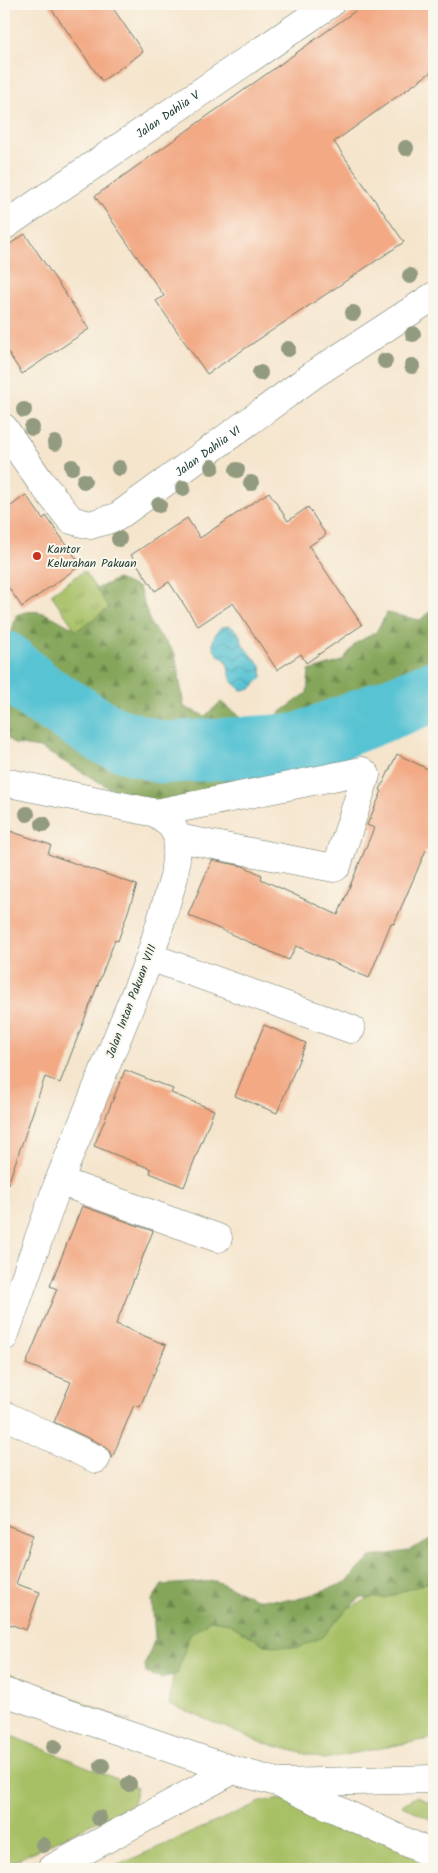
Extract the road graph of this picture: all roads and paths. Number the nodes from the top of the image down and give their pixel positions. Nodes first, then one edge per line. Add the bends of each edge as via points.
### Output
1 (330, 4) edge
2 (4, 226) edge
3 (434, 296) edge
4 (4, 428) edge
5 (4, 782) edge
6 (156, 813) junction
7 (178, 838) junction
8 (150, 957) junction
9 (351, 1029) dead end
10 (59, 1181) junction
11 (218, 1238) dead end
12 (4, 1337) edge
13 (4, 1416) edge
14 (96, 1459) dead end
15 (4, 1692) edge
16 (233, 1770) junction
17 (434, 1779) edge
18 (280, 1783) junction
19 (434, 1855) edge
20 (51, 1869) edge

1 - 2 street, Jalan Dahlia V
3 - 4 street, Jalan Dahlia VI via 316,373 117,517 90,525 71,520
5 - 6 street
6 - 7 street via 171,824
6 - 7 street via 362,771 366,775 334,868
7 - 8 street, Jalan Intan Pakuan VIII via 174,877
8 - 9 street
8 - 10 street, Jalan Intan Pakuan VIII
10 - 11 street
10 - 12 street, Jalan Intan Pakuan VIII
13 - 14 street
15 - 16 street
16 - 18 street
16 - 20 street
17 - 18 street
18 - 19 street

